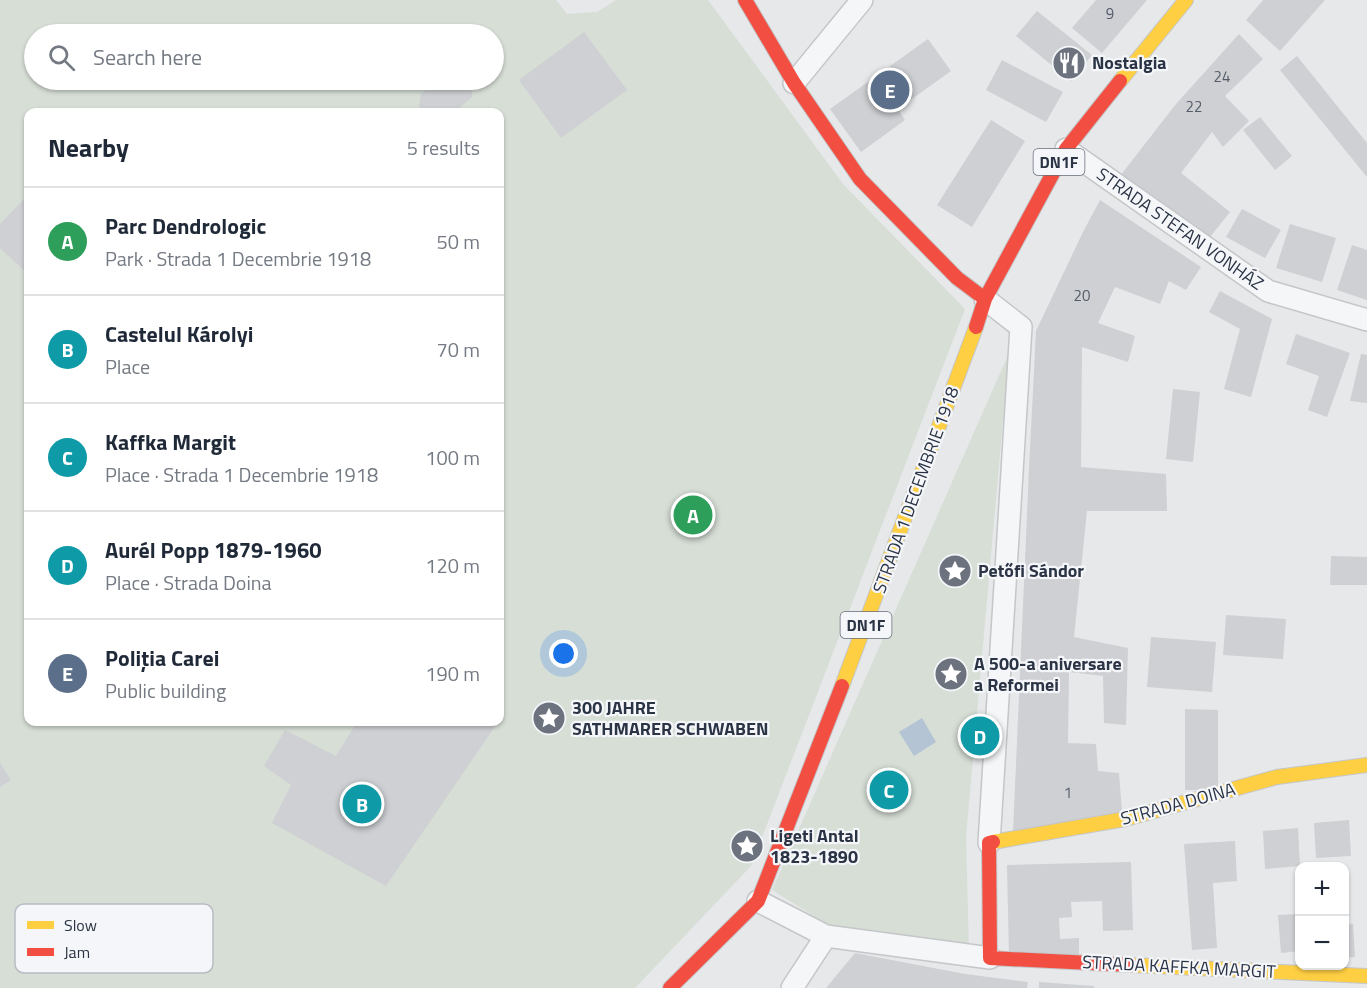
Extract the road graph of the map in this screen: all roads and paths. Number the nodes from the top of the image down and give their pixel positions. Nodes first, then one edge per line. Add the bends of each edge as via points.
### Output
1 (745, 0) edge
2 (862, 0) edge
3 (1186, 0) edge
4 (794, 83) junction
5 (1066, 149) junction
6 (985, 299) junction
7 (1367, 320) edge
8 (1367, 765) edge
9 (989, 843) junction
10 (758, 901) junction
11 (826, 936) junction
12 (990, 958) junction
13 (1367, 976) edge
14 (670, 988) edge
15 (792, 988) edge

1 - 4 street
2 - 4 street
3 - 5 street, STRADA 1 DECEMBRIE 1918 / DN1F
4 - 6 street via 860,179 957,278
5 - 6 street, STRADA 1 DECEMBRIE 1918 / DN1F
5 - 7 street, STRADA STEFAN VONHÁZ via 1268,291
6 - 9 street via 1021,327
6 - 10 street, STRADA 1 DECEMBRIE 1918 / DN1F via 861,638
8 - 9 street, STRADA DOINA via 1277,777 1125,819
9 - 12 street
10 - 11 street
10 - 14 street, STRADA 1 DECEMBRIE 1918 / DN1F
11 - 12 street
11 - 15 street
12 - 13 street, STRADA KAFFKA MARGIT

